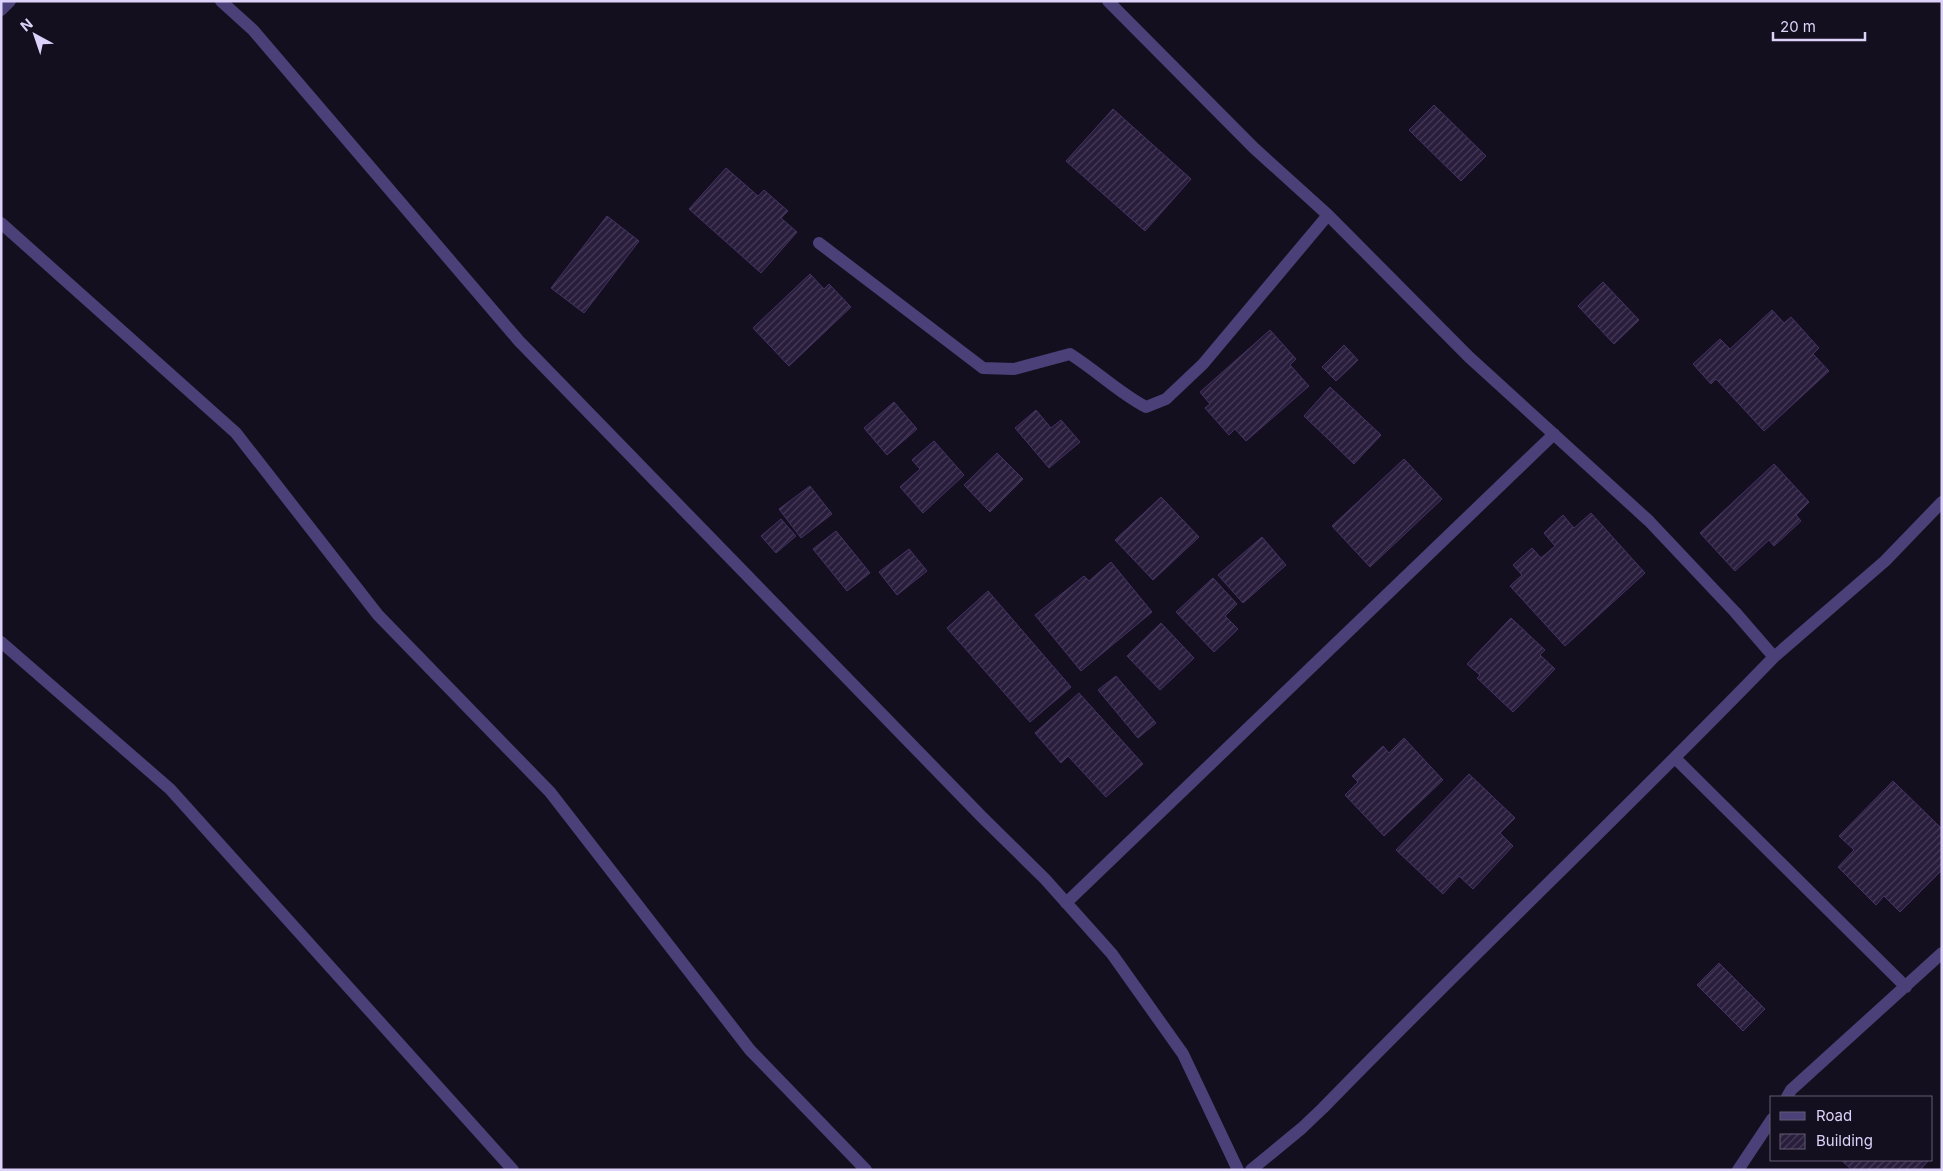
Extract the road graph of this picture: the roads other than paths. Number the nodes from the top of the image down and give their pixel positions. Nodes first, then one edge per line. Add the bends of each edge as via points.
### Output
1 (10, 1) edge
2 (221, 1) edge
3 (1108, 1) edge
4 (1, 10) edge
5 (1328, 215) junction
6 (1, 223) edge
7 (819, 243) dead end
8 (1554, 434) junction
9 (1942, 502) edge
10 (1, 642) edge
11 (1774, 658) junction
12 (1676, 758) junction
13 (1066, 903) junction
14 (1942, 953) edge
15 (1906, 987) junction
16 (1788, 1096) edge
17 (1770, 1122) edge
18 (513, 1170) edge
19 (866, 1170) edge
20 (1238, 1170) edge
21 (1251, 1170) edge
22 (1738, 1170) edge

1 - 4 street
2 - 13 street via 254,30 519,341
3 - 5 street via 1254,148
5 - 7 street via 1203,364 1166,399 1146,407 1070,354 1014,369 983,368
5 - 8 street via 1469,357
6 - 19 street via 236,433 378,615 550,792 750,1050
8 - 11 street via 1649,521
8 - 13 street
9 - 11 street via 1885,561
10 - 18 street via 170,789
11 - 12 street
12 - 15 street
12 - 21 street via 1446,982 1316,1115
13 - 20 street via 1112,954 1183,1054
14 - 15 street
15 - 16 street
17 - 22 street

